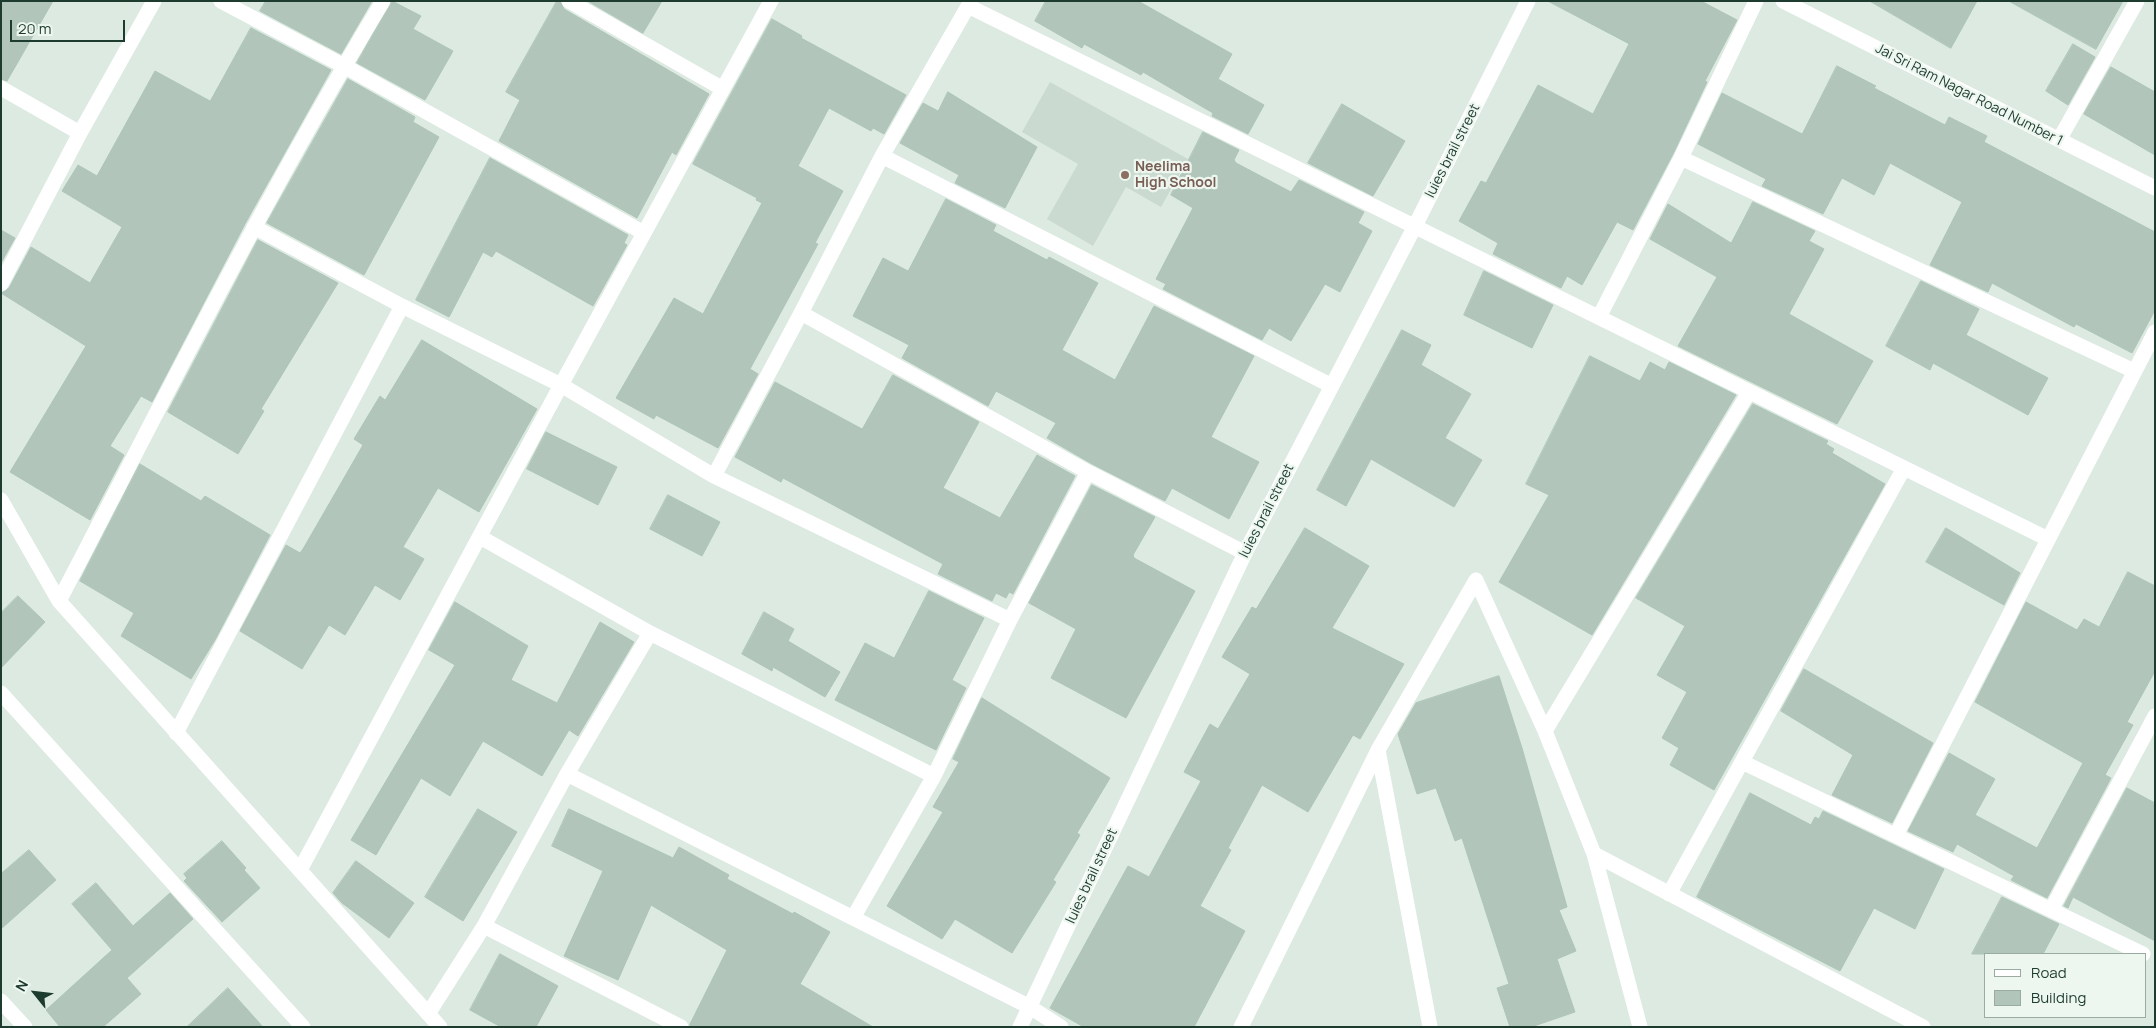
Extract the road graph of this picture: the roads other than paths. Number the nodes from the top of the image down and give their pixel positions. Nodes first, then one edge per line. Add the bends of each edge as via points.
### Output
1 (154, 1) edge
2 (222, 1) edge
3 (383, 1) edge
4 (771, 1) edge
5 (1528, 1) edge
6 (1756, 1) edge
7 (1783, 1) edge
8 (2137, 1) edge
9 (572, 2) edge
10 (969, 4) edge
11 (344, 66) junction
12 (1, 88) edge
13 (723, 89) junction
14 (80, 133) junction
15 (2059, 140) junction
16 (882, 156) junction
17 (1682, 158) junction
18 (2155, 188) edge
19 (1415, 226) junction
20 (254, 227) junction
21 (644, 233) junction
22 (1, 284) edge
23 (402, 306) junction
24 (801, 314) junction
25 (1599, 317) junction
26 (2155, 332) edge
27 (2134, 371) junction
28 (561, 385) junction
29 (1332, 386) junction
30 (1750, 392) junction
31 (1904, 468) junction
32 (1088, 472) junction
33 (714, 476) junction
34 (1, 500) edge
35 (480, 537) junction
36 (2048, 539) junction
37 (1245, 553) junction
38 (59, 601) junction
39 (1010, 620) junction
40 (650, 633) junction
41 (1, 693) edge
42 (2155, 716) edge
43 (1545, 730) junction
44 (176, 733) junction
45 (1378, 750) junction
46 (1742, 762) junction
47 (567, 774) junction
48 (934, 776) junction
49 (1896, 835) junction
50 (1594, 854) junction
51 (300, 870) junction
52 (1669, 894) junction
53 (2051, 910) junction
54 (853, 918) junction
55 (484, 926) junction
56 (2140, 953) edge
57 (1, 1001) edge
58 (1030, 1008) junction
59 (428, 1014) junction
60 (1245, 1025) edge
61 (25, 1027) edge
62 (303, 1027) edge
63 (440, 1027) edge
64 (681, 1027) edge
65 (1020, 1027) edge
66 (1061, 1027) edge
67 (1430, 1027) edge
68 (1640, 1027) edge
69 (1923, 1027) edge

1 - 14 street
2 - 11 street
3 - 11 street
4 - 13 street
5 - 19 street, luies brail street
6 - 17 street
7 - 15 street, Jai Sri Ram Nagar Road Number 1
8 - 15 street
9 - 13 street
10 - 16 street
10 - 19 street
11 - 20 street
11 - 21 street
12 - 14 street
13 - 21 street
14 - 22 street
15 - 18 street, Jai Sri Ram Nagar Road Number 1
16 - 24 street
16 - 29 street
17 - 25 street
17 - 27 street
19 - 25 street
19 - 29 street, luies brail street
20 - 23 street
20 - 38 street
21 - 28 street
23 - 28 street
23 - 44 street
24 - 32 street
24 - 33 street
25 - 30 street
26 - 27 street
27 - 36 street
28 - 33 street
28 - 35 street
29 - 37 street, luies brail street
30 - 31 street
30 - 43 street
31 - 36 street
31 - 46 street
32 - 37 street
32 - 39 street
33 - 39 street
34 - 38 street
35 - 40 street
35 - 51 street
36 - 49 street
37 - 58 street, luies brail street
38 - 44 street
39 - 48 street
40 - 47 street
40 - 48 street
41 - 62 street
42 - 53 street
43 - 45 street via 1476,580
43 - 50 street
44 - 51 street
45 - 60 street
45 - 67 street
46 - 49 street
46 - 52 street
47 - 54 street
47 - 55 street
48 - 54 street
49 - 53 street
50 - 52 street
50 - 68 street
51 - 59 street
52 - 69 street
53 - 56 street
54 - 58 street
55 - 59 street
55 - 64 street
57 - 61 street
58 - 65 street, luies brail street
58 - 66 street
59 - 63 street

